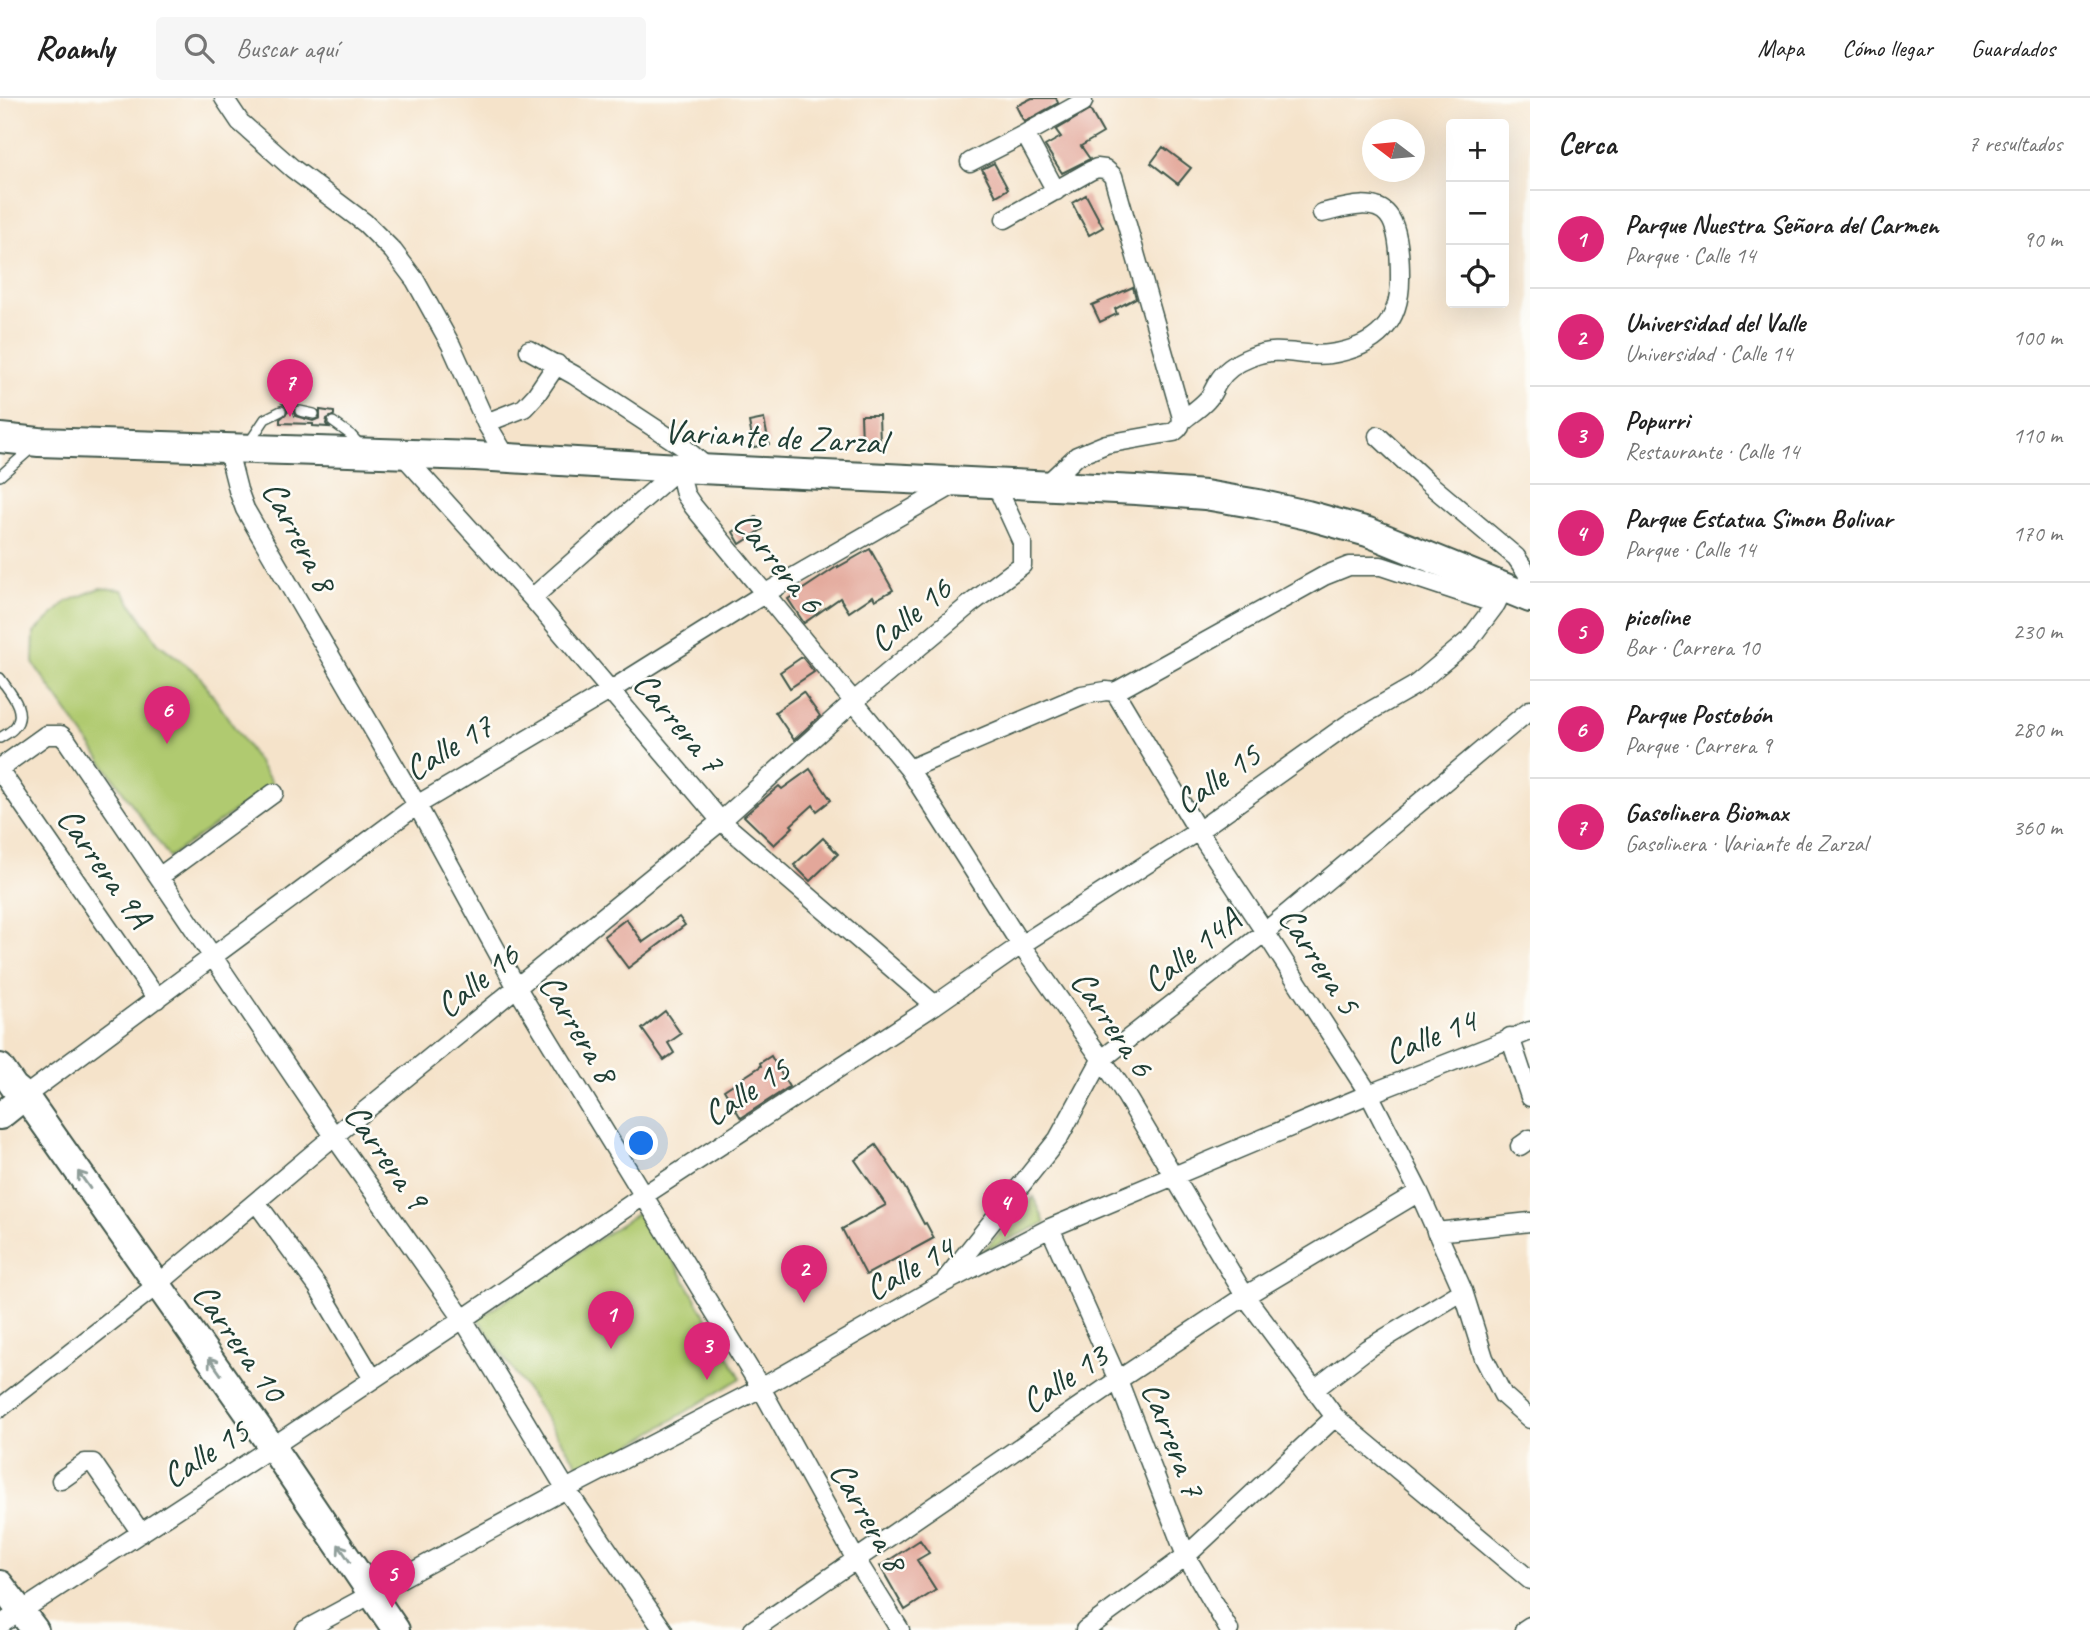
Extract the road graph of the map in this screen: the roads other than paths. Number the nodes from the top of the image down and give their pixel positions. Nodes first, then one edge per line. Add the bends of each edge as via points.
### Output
1 (224, 98) edge
2 (1083, 102) dead end
3 (1025, 134) junction
4 (970, 162) dead end
5 (1056, 191) junction
6 (1322, 213) dead end
7 (1005, 219) dead end
8 (528, 350) dead end
9 (557, 364) junction
10 (281, 411) dead end
11 (300, 411) dead end
12 (314, 414) dead end
13 (1182, 421) junction
14 (333, 422) dead end
15 (486, 423) junction
16 (1378, 436) dead end
17 (0, 438) edge
18 (39, 442) junction
19 (236, 447) junction
20 (366, 452) junction
21 (402, 454) junction
22 (508, 458) junction
23 (679, 468) junction
24 (709, 470) junction
25 (0, 476) edge
26 (960, 482) junction
27 (995, 483) junction
28 (1046, 485) junction
29 (1510, 593) edge
30 (764, 594) junction
31 (532, 598) junction
32 (1530, 598) edge
33 (0, 678) edge
34 (611, 690) junction
35 (1115, 692) junction
36 (853, 702) junction
37 (1530, 710) edge
38 (0, 738) edge
39 (0, 769) edge
40 (909, 769) junction
41 (274, 793) dead end
42 (417, 805) junction
43 (722, 821) junction
44 (1198, 831) junction
45 (159, 877) junction
46 (1265, 932) junction
47 (1021, 945) junction
48 (213, 958) junction
49 (517, 988) junction
50 (158, 999) junction
51 (935, 1005) junction
52 (1530, 1031) edge
53 (1510, 1038) junction
54 (0, 1046) edge
55 (1101, 1060) junction
56 (0, 1067) edge
57 (1369, 1094) junction
58 (26, 1096) junction
59 (1530, 1097) edge
60 (0, 1116) edge
61 (334, 1136) junction
62 (1173, 1177) junction
63 (1419, 1192) junction
64 (643, 1196) junction
65 (256, 1202) junction
66 (1530, 1222) edge
67 (1050, 1228) junction
68 (1436, 1232) junction
69 (942, 1284) junction
70 (157, 1286) junction
71 (1463, 1291) junction
72 (1245, 1296) junction
73 (463, 1319) junction
74 (373, 1378) junction
75 (1118, 1380) junction
76 (761, 1388) junction
77 (1315, 1389) junction
78 (0, 1408) edge
79 (1335, 1417) junction
80 (1530, 1419) edge
81 (272, 1447) junction
82 (61, 1480) dead end
83 (566, 1489) junction
84 (141, 1533) junction
85 (1186, 1556) junction
86 (855, 1558) junction
87 (1530, 1580) edge
88 (0, 1584) edge
89 (372, 1593) junction
90 (19, 1622) edge
91 (1530, 1626) edge
92 (305, 1630) edge
93 (396, 1630) edge
94 (663, 1630) edge
95 (753, 1630) edge
96 (900, 1630) edge
97 (1084, 1630) edge
98 (1229, 1630) edge
99 (1524, 1630) edge

1 - 15 street via 240,122 393,250 451,345
2 - 3 street
3 - 4 street
3 - 5 street
5 - 7 street
5 - 13 street via 1097,168 1113,176
6 - 13 street via 1378,207 1394,226 1400,287 1386,328 1359,345 1329,354 1270,351 1253,356 1224,373 1206,402
8 - 9 street
9 - 15 street via 524,408
9 - 24 street via 682,446
10 - 19 lane via 265,419
11 - 12 lane
13 - 28 street via 1174,432 1106,444 1077,456
14 - 20 lane
15 - 22 street
16 - 29 street via 1516,557 1527,573
17 - 18 main road, Variante de Zarzal
18 - 19 main road, Variante de Zarzal
18 - 25 lane
19 - 20 main road, Variante de Zarzal
19 - 42 street, Carrera 8 via 238,490 245,509
20 - 21 main road, Variante de Zarzal
21 - 22 main road, Variante de Zarzal
21 - 31 street, Carrera 7
22 - 23 main road, Variante de Zarzal
23 - 24 main road, Variante de Zarzal
23 - 30 street, Carrera 6 via 692,506
23 - 31 street
24 - 26 main road, Variante de Zarzal
26 - 27 main road, Variante de Zarzal
26 - 30 street, Calle 17
27 - 28 main road, Variante de Zarzal
27 - 36 street, Calle 16 via 1022,541 1022,565
28 - 29 main road, Variante de Zarzal via 1205,495 1258,504 1368,532
29 - 32 main road, Variante de Zarzal
29 - 35 street via 1381,566 1349,566
29 - 44 street, Calle 15 via 1469,640 1414,686 1351,722
30 - 34 street, Calle 17
30 - 36 street, Carrera 6
31 - 34 street, Carrera 7
33 - 38 lane via 15,698 19,718 15,728
34 - 42 street, Calle 17
34 - 43 street, Carrera 7
35 - 40 street via 1082,695
35 - 44 street, Carrera 5
36 - 40 street, Carrera 6
36 - 43 street, Calle 16
37 - 46 street, Calle 14A
39 - 45 street, Carrera 9 via 46,735 61,735
39 - 50 street, Carrera 9A
40 - 47 street, Carrera 6
41 - 45 street
42 - 48 street, Calle 17
42 - 49 street, Carrera 8
43 - 49 street, Calle 16
43 - 51 street, Carrera 7
44 - 46 street, Carrera 5
44 - 47 street, Calle 15
45 - 48 street, Carrera 9
46 - 55 street, Calle 14A
46 - 57 street, Carrera 5
47 - 51 street, Calle 15
47 - 55 street, Carrera 6
48 - 50 street, Calle 17
48 - 61 street, Carrera 9
49 - 61 street, Calle 16
49 - 64 street, Carrera 8
50 - 58 street, Calle 17
51 - 64 street, Calle 15
52 - 53 street, Calle 14
53 - 57 street, Calle 14
53 - 59 street
54 - 58 street, Carrera 10 via 24,1081
55 - 62 street, Carrera 6
55 - 69 street, Calle 14A via 1058,1139
56 - 58 street, Carrera 10
57 - 62 street, Calle 14
57 - 63 street, Carrera 5
58 - 60 street, Calle 17
70 -> 58 street, Carrera 10
61 - 65 street, Calle 16
61 - 73 street, Carrera 9
62 - 67 street, Calle 14
62 - 72 street, Carrera 6
63 - 68 street, Carrera 5
63 - 72 street, Calle 13
64 - 73 street, Calle 15
64 - 76 street, Carrera 8
65 - 70 street, Calle 16
65 - 74 street via 318,1287
66 - 68 street
67 - 69 street, Calle 14
67 - 75 street, Carrera 7
68 - 71 street, Carrera 5
69 - 76 street, Calle 14
70 - 78 street, Calle 16
81 -> 70 street, Carrera 10
71 - 77 street via 1367,1349
71 - 80 street, Carrera 5 via 1484,1358 1503,1395
72 - 75 street, Calle 13
72 - 77 street, Carrera 6
73 - 74 street, Calle 15
73 - 83 street, Carrera 9
74 - 81 street, Calle 15
75 - 85 street, Carrera 7
75 - 86 street, Calle 13
76 - 83 street, Calle 14
76 - 86 street, Carrera 8
77 - 79 street, Carrera 6
79 - 85 street
79 - 87 street, Carrera 6
81 - 84 street, Calle 15
89 -> 81 street, Carrera 10
82 - 84 street via 85,1463 93,1464
83 - 89 street, Calle 14
83 - 94 street, Carrera 9
84 - 90 street, Calle 15
85 - 97 street
85 - 98 street, Carrera 7
86 - 95 street, Calle 13
86 - 96 street, Carrera 8
88 - 90 street
89 - 92 street, Calle 14
89 - 93 street, Carrera 10
91 - 99 street

